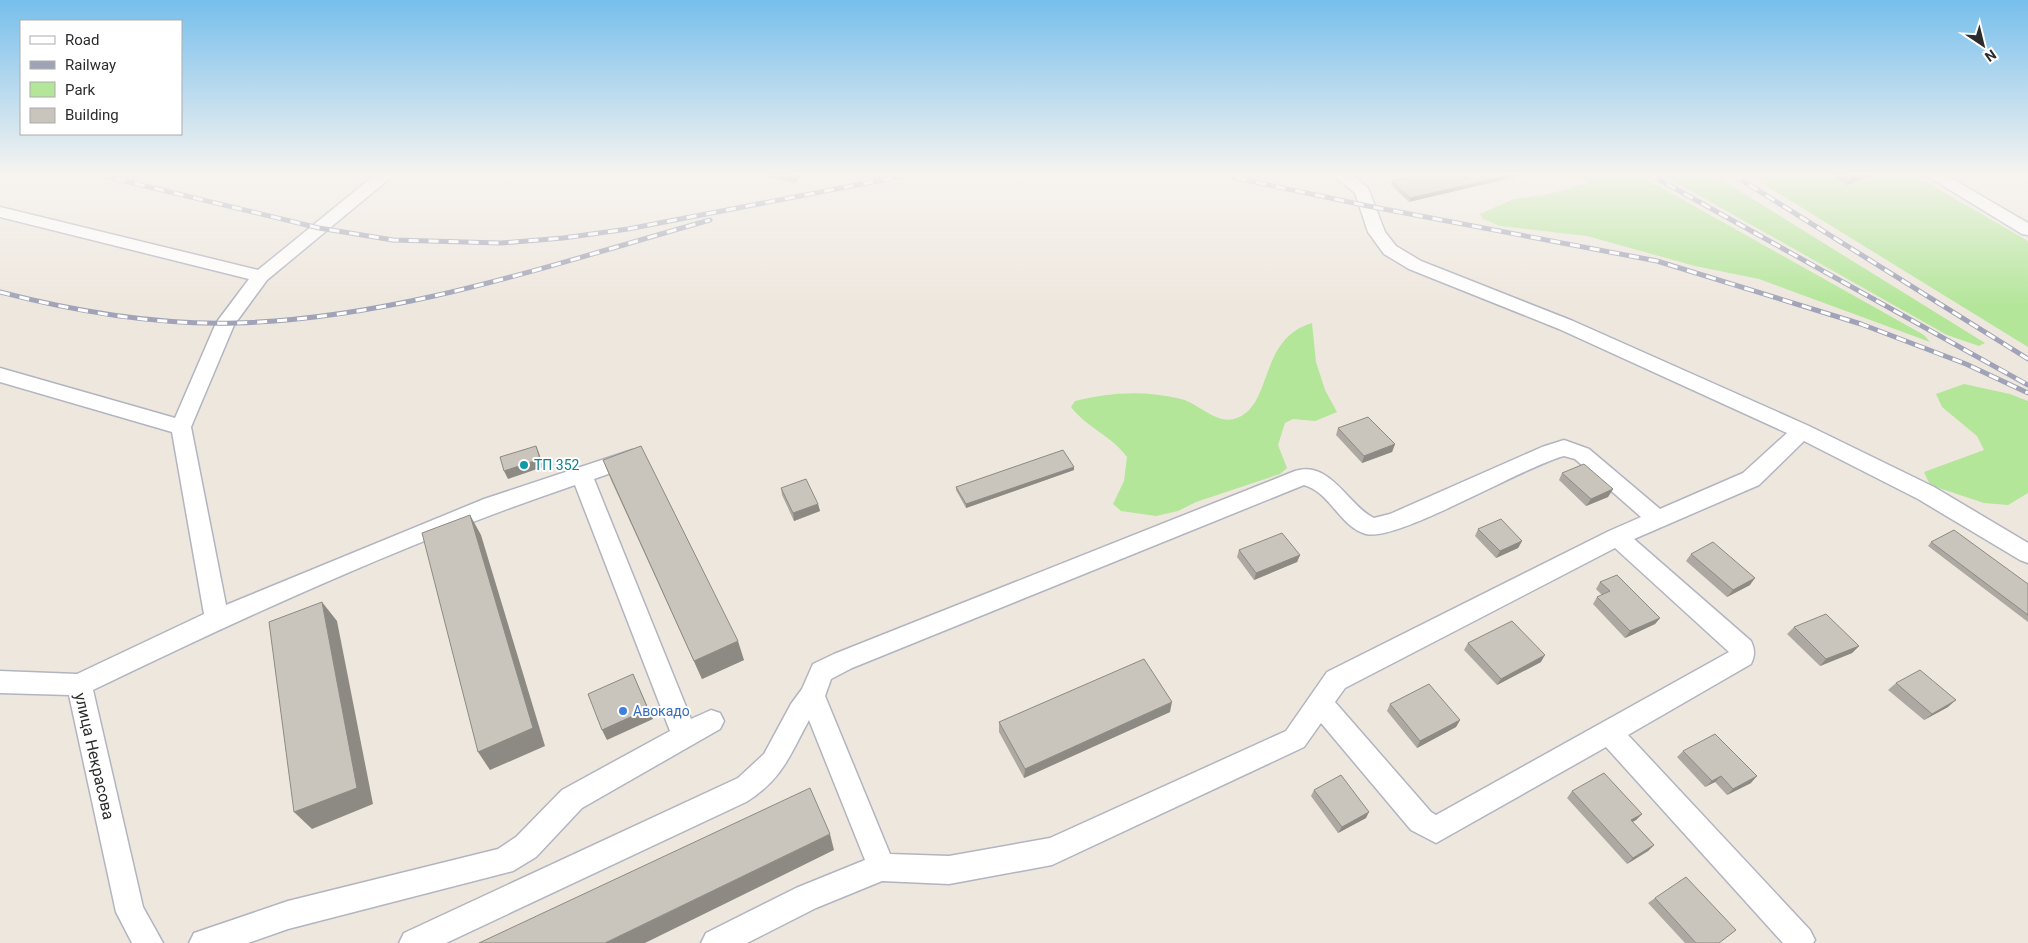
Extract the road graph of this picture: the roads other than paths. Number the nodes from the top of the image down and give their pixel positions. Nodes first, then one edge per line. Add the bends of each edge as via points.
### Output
1 (24, 218) edge
2 (332, 218) edge
3 (1372, 218) edge
4 (2007, 218) edge
5 (2028, 230) edge
6 (260, 276) junction
7 (0, 375) edge
8 (181, 427) junction
9 (1802, 431) junction
10 (641, 454) edge
11 (582, 476) junction
12 (1656, 518) junction
13 (1617, 537) junction
14 (2028, 554) edge
15 (217, 619) junction
16 (0, 682) edge
17 (79, 685) junction
18 (812, 696) junction
19 (1320, 703) junction
20 (711, 721) dead end
21 (1609, 732) junction
22 (685, 736) junction
23 (882, 867) junction
24 (1800, 940) dead end
25 (148, 943) edge
26 (204, 943) edge
27 (414, 943) edge
28 (716, 943) edge

1 - 6 street
2 - 6 street
3 - 9 street via 1390,250 1414,265 1566,325
4 - 5 street
6 - 8 street via 224,323
7 - 8 street
8 - 15 street
9 - 12 street via 1750,478
9 - 14 street via 1926,493
10 - 11 street, улица Некрасова
11 - 15 street, улица Некрасова via 492,505
11 - 22 street
12 - 13 street
12 - 18 street via 1582,454 1564,448 1396,521 1374,527 1361,522 1322,484 1303,476 843,661 822,672
13 - 19 street via 1336,680
13 - 21 street via 1742,648 1742,657
15 - 17 street, улица Некрасова
16 - 17 street
17 - 25 street, улица Некрасова via 130,912
18 - 23 street
18 - 27 street via 802,707 773,763 756,782
19 - 21 street via 1421,821 1436,830
19 - 23 street via 1295,739 1052,852 949,870
20 - 22 street
21 - 24 street
22 - 26 street via 572,799 526,847 503,861 288,915
23 - 28 street via 806,898

